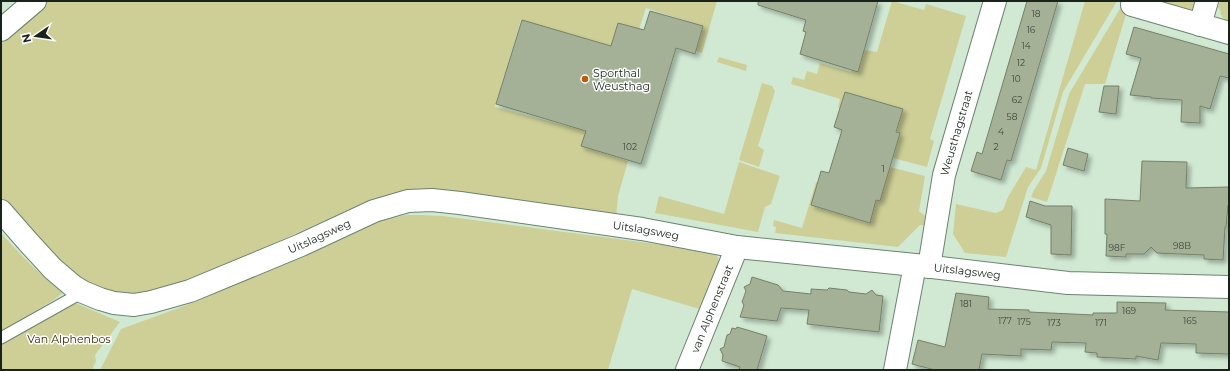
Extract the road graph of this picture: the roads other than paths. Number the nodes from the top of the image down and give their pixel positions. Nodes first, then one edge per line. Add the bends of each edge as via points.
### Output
1 (35, 1) edge
2 (995, 1) edge
3 (1207, 1) edge
4 (1132, 5) dead end
5 (1200, 25) junction
6 (1, 30) edge
7 (1229, 34) edge
8 (1, 211) edge
9 (737, 247) junction
10 (922, 266) junction
11 (1229, 288) edge
12 (83, 292) junction
13 (1, 338) edge
14 (687, 370) edge
15 (895, 370) edge

1 - 6 street
2 - 10 street, Weusthagstraat via 944,175
3 - 5 street
4 - 5 street
5 - 7 street
8 - 12 street, Uitslagsweg via 53,269
9 - 10 street, Uitslagsweg
9 - 12 street, Uitslagsweg via 642,229 467,204 432,200 408,201 374,211 301,245 190,291 151,302 134,305 114,303
9 - 14 street, van Alphenstraat
10 - 11 street, Uitslagsweg via 1068,283
10 - 15 street, Weusthagstraat
12 - 13 lane

